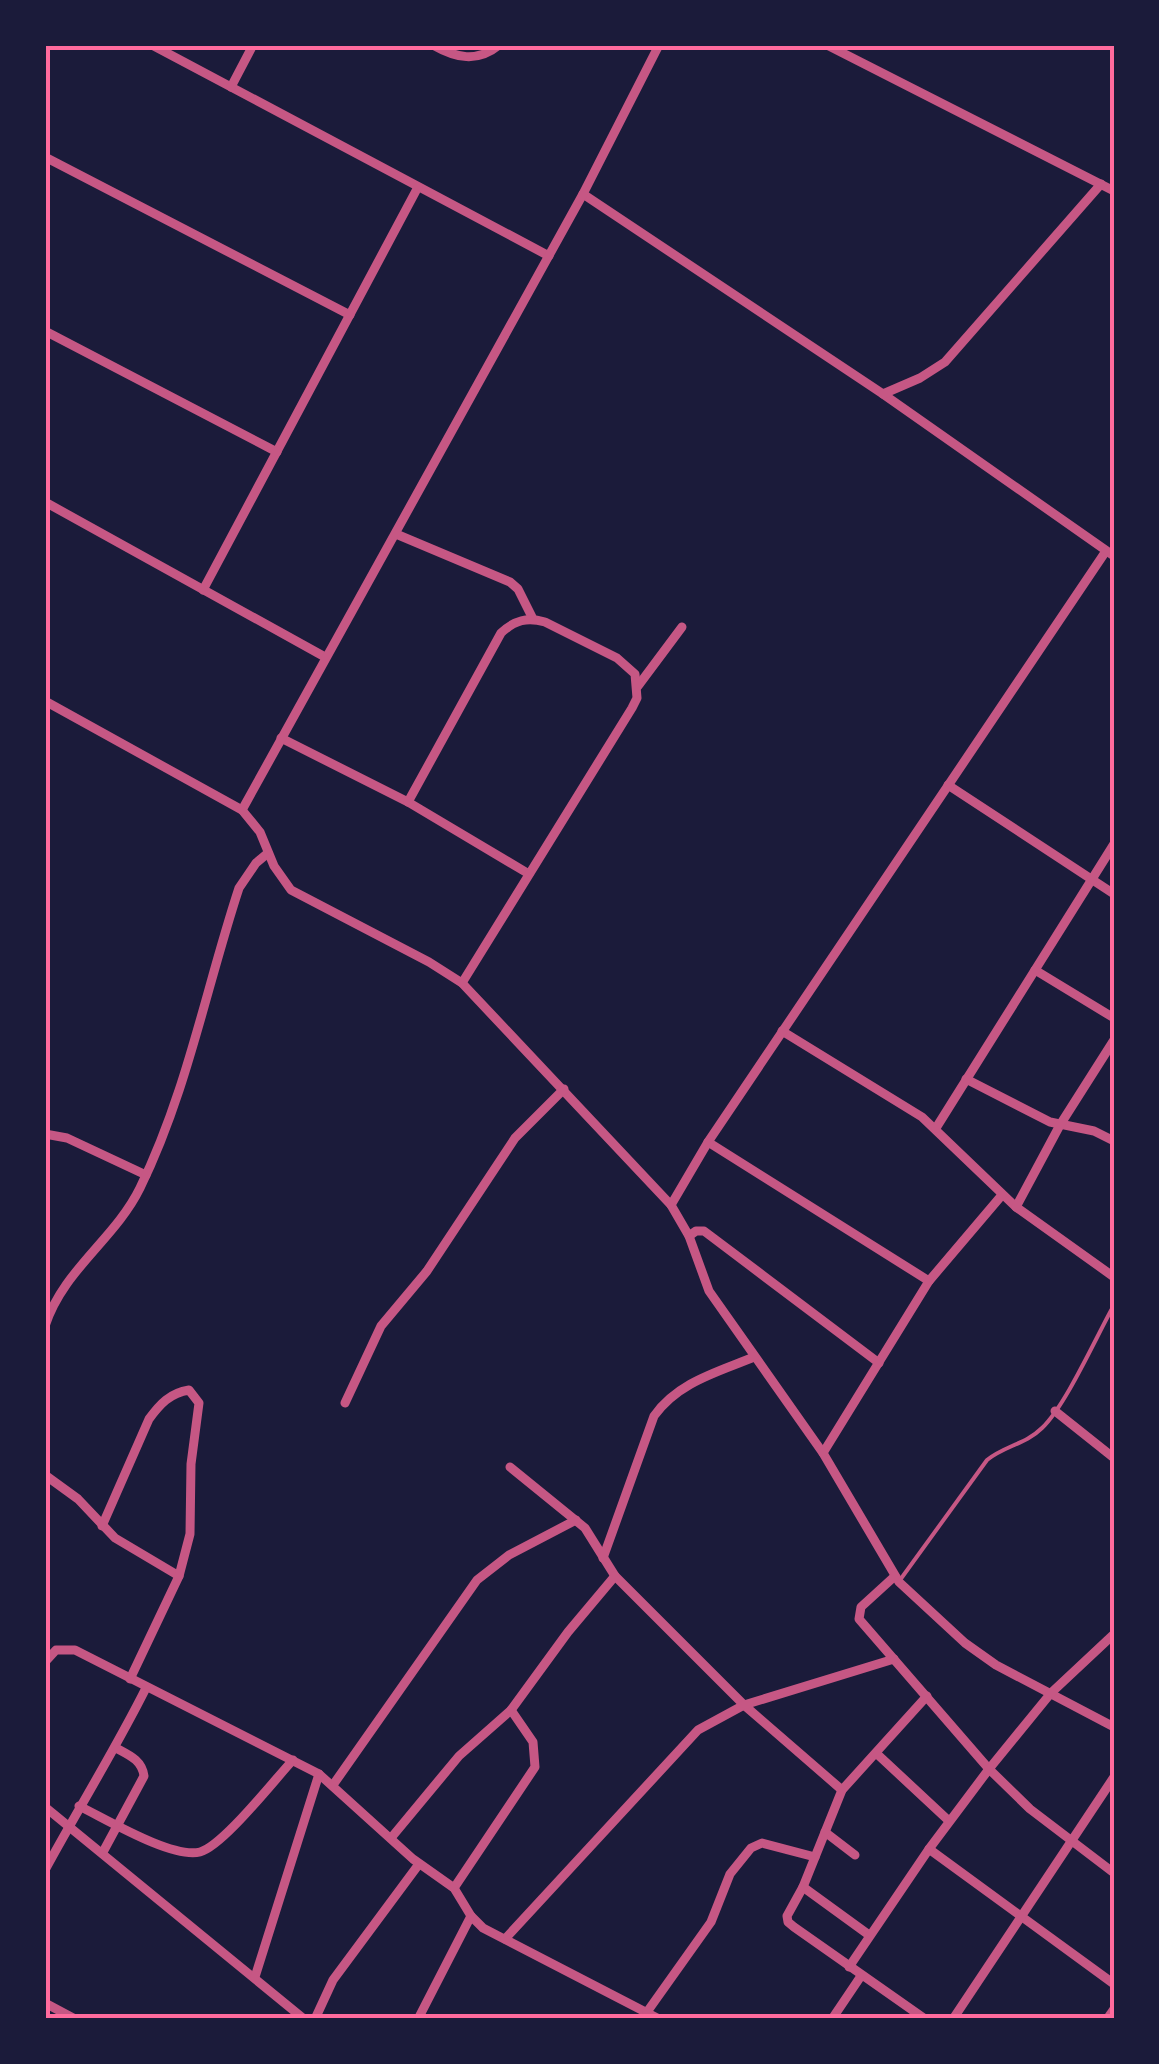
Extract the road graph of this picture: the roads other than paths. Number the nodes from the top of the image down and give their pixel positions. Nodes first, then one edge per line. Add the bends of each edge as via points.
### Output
1 (152, 45) edge
2 (253, 45) edge
3 (434, 45) edge
4 (499, 45) edge
5 (659, 45) edge
6 (826, 45) edge
7 (231, 87) junction
8 (45, 157) edge
9 (1101, 184) junction
10 (418, 186) junction
11 (1114, 191) edge
12 (582, 194) junction
13 (548, 256) junction
14 (350, 315) junction
15 (45, 332) edge
16 (883, 394) junction
17 (277, 452) junction
18 (45, 502) edge
19 (396, 534) junction
20 (1110, 553) edge
21 (203, 590) junction
22 (533, 619) junction
23 (682, 627) dead end
24 (325, 657) junction
25 (638, 686) junction
26 (45, 701) edge
27 (56, 708) junction
28 (45, 718) edge
29 (281, 738) junction
30 (948, 785) junction
31 (408, 802) junction
32 (242, 810) junction
33 (1114, 844) edge
34 (268, 852) junction
35 (529, 874) junction
36 (1091, 880) junction
37 (1114, 894) edge
38 (1035, 970) junction
39 (462, 983) junction
40 (1114, 1018) edge
41 (782, 1032) junction
42 (1114, 1040) edge
43 (966, 1079) junction
44 (564, 1089) junction
45 (1060, 1125) junction
46 (936, 1128) junction
47 (45, 1134) edge
48 (1114, 1141) edge
49 (708, 1142) junction
50 (146, 1175) junction
51 (1002, 1195) junction
52 (671, 1205) junction
53 (1016, 1207) junction
54 (689, 1236) junction
55 (1114, 1277) edge
56 (929, 1281) junction
57 (50, 1295) edge
58 (1114, 1305) edge
59 (45, 1326) edge
60 (754, 1357) junction
61 (880, 1363) junction
62 (345, 1403) dead end
63 (1055, 1412) junction
64 (823, 1453) junction
65 (1114, 1458) edge
66 (510, 1467) dead end
67 (45, 1475) edge
68 (576, 1520) junction
69 (102, 1526) junction
70 (603, 1558) junction
71 (179, 1576) junction
72 (615, 1576) junction
73 (897, 1579) junction
74 (1114, 1634) edge
75 (894, 1658) junction
76 (45, 1662) edge
77 (130, 1679) junction
78 (146, 1688) junction
79 (1050, 1693) junction
80 (927, 1696) junction
81 (744, 1705) junction
82 (511, 1710) junction
83 (1114, 1727) edge
84 (116, 1748) junction
85 (876, 1753) junction
86 (293, 1760) junction
87 (989, 1769) junction
88 (319, 1774) junction
89 (1114, 1777) edge
90 (333, 1785) junction
91 (842, 1790) junction
92 (79, 1806) junction
93 (45, 1807) edge
94 (949, 1821) junction
95 (69, 1825) junction
96 (119, 1825) junction
97 (826, 1832) junction
98 (391, 1838) junction
99 (1071, 1842) junction
100 (929, 1849) junction
101 (103, 1852) junction
102 (855, 1855) dead end
103 (815, 1857) junction
104 (420, 1864) junction
105 (45, 1870) edge
106 (1114, 1873) edge
107 (803, 1887) junction
108 (454, 1888) junction
109 (471, 1916) junction
110 (1021, 1916) junction
111 (869, 1935) junction
112 (506, 1939) junction
113 (848, 1967) junction
114 (862, 1976) junction
115 (255, 1977) junction
116 (1114, 1984) edge
117 (45, 2004) edge
118 (1114, 2009) edge
119 (646, 2012) junction
120 (75, 2019) edge
121 (304, 2019) edge
122 (315, 2019) edge
123 (418, 2019) edge
124 (659, 2019) edge
125 (832, 2019) edge
126 (926, 2019) edge
127 (953, 2019) edge
128 (1107, 2019) edge

1 - 7 street
2 - 7 street
3 - 4 street via 475,58
5 - 12 street
6 - 9 street
7 - 10 street
8 - 14 street
9 - 11 street
9 - 16 street via 945,362
10 - 13 street
10 - 14 street
12 - 13 street
12 - 16 street
13 - 19 street
14 - 17 street
15 - 17 street
16 - 20 street
17 - 21 street
18 - 21 street
19 - 22 street via 510,582
19 - 24 street
20 - 30 street
21 - 24 street
22 - 25 street via 628,664
22 - 31 street via 501,633
23 - 25 street
24 - 29 street
25 - 35 street via 632,708
26 - 27 street
27 - 28 street
27 - 32 street
29 - 31 street
29 - 32 street
30 - 36 street
30 - 41 street
31 - 35 street
32 - 34 street
33 - 36 street
34 - 39 street via 281,879 302,898
34 - 50 street via 239,888 184,1080
35 - 39 street
36 - 37 street
36 - 38 street
38 - 40 street
38 - 43 street
39 - 44 street
41 - 46 street
41 - 49 street
42 - 45 street
43 - 45 street
43 - 46 street
44 - 52 street
44 - 62 street via 516,1138 427,1271 381,1326
45 - 48 street
45 - 53 street
46 - 51 street
47 - 50 street
49 - 52 street
49 - 56 street
50 - 57 street via 129,1206
51 - 53 street
51 - 56 street
52 - 54 street
53 - 55 street
54 - 60 street via 709,1291
54 - 61 street via 704,1231
56 - 61 street
57 - 59 street
58 - 63 lane
60 - 64 street
60 - 70 street via 664,1402
61 - 64 street
63 - 65 street
63 - 73 lane via 1037,1433 988,1460
64 - 73 street
66 - 68 street
67 - 69 street
68 - 70 street
68 - 90 street via 477,1580
69 - 71 street
69 - 71 street via 150,1419 176,1392 189,1390 198,1404 190,1534
70 - 72 street
71 - 77 street
72 - 81 street
72 - 82 street
73 - 75 street via 858,1615
73 - 79 street via 981,1654
74 - 79 street
75 - 80 street
75 - 81 street
76 - 77 street via 69,1648
77 - 78 street
78 - 84 street
78 - 86 street
79 - 83 street
79 - 87 street
80 - 85 street
80 - 87 street
81 - 91 street
81 - 112 street via 698,1730
82 - 98 street via 459,1756
82 - 108 street via 533,1742 535,1766
84 - 92 street
84 - 96 street via 134,1758 144,1776
85 - 91 street
85 - 94 street
86 - 88 street
86 - 96 street via 220,1840 200,1852 176,1851
87 - 94 street
87 - 99 street
88 - 90 street
88 - 115 street
89 - 99 street
90 - 98 street
91 - 97 street
92 - 95 street
92 - 96 street
93 - 95 street
94 - 100 street
95 - 101 street
95 - 105 street
96 - 101 street
97 - 102 street
97 - 103 street
98 - 104 street
99 - 106 street
99 - 110 street
100 - 110 street
100 - 111 street
101 - 115 street
103 - 107 street
103 - 119 street via 762,1843 752,1848 730,1874 711,1922
104 - 108 street
104 - 122 street via 333,1980
107 - 111 street
107 - 113 street via 788,1922
108 - 109 street
109 - 112 street
109 - 123 street
110 - 116 street
110 - 127 street
111 - 113 street
112 - 119 street
113 - 114 street
114 - 125 street
114 - 126 street
115 - 121 street
117 - 120 street
118 - 128 street
119 - 124 street

